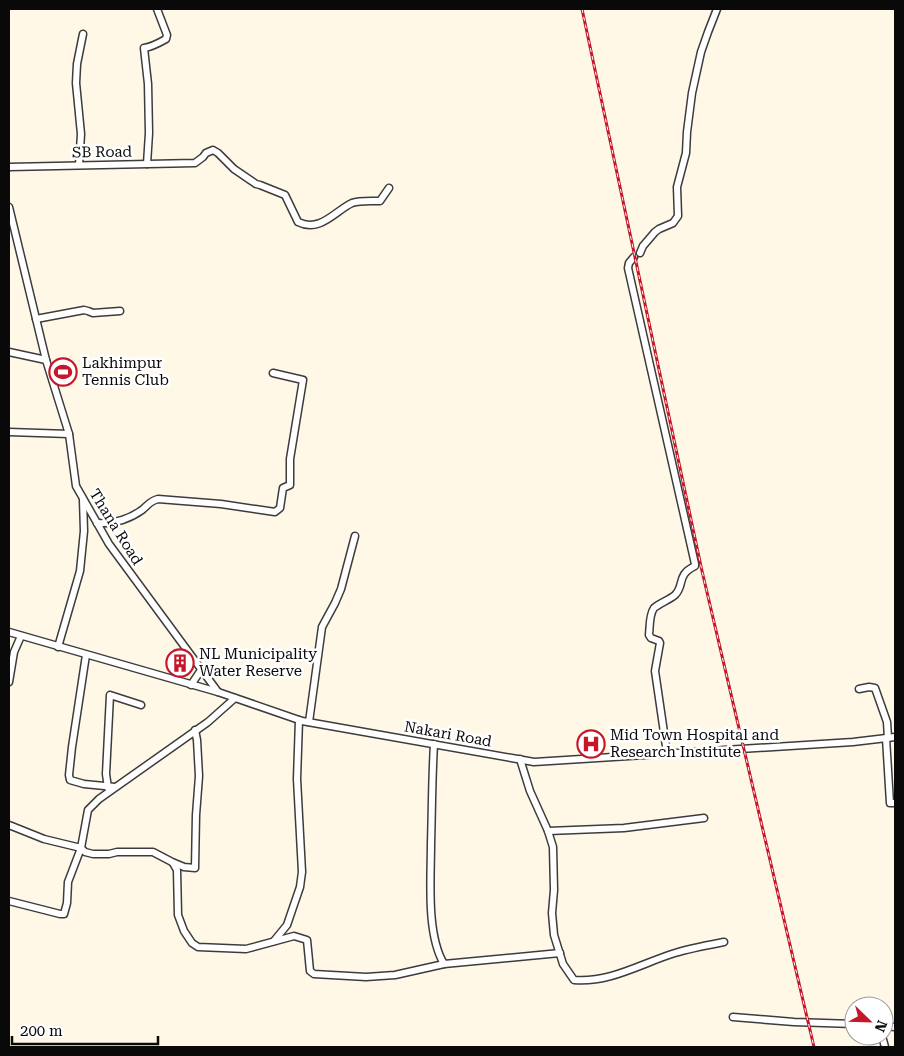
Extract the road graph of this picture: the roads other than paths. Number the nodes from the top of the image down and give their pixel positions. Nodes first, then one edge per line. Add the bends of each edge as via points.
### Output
1 (156, 9) edge
2 (717, 9) edge
3 (83, 34) dead end
4 (147, 164) junction
5 (79, 165) junction
6 (9, 167) edge
7 (389, 188) dead end
8 (9, 206) edge
9 (640, 253) dead end
10 (634, 257) dead end
11 (120, 310) dead end
12 (36, 319) junction
13 (9, 352) edge
14 (46, 360) junction
15 (273, 373) dead end
16 (9, 432) edge
17 (69, 434) junction
18 (83, 499) junction
19 (97, 523) junction
20 (354, 536) dead end
21 (9, 632) edge
22 (21, 636) junction
23 (58, 647) junction
24 (86, 655) junction
25 (202, 670) junction
26 (9, 682) edge
27 (191, 685) junction
28 (859, 689) dead end
29 (218, 692) junction
30 (235, 698) junction
31 (141, 705) dead end
32 (299, 720) junction
33 (309, 722) junction
34 (195, 730) junction
35 (890, 737) edge
36 (434, 744) junction
37 (667, 753) junction
38 (520, 759) junction
39 (110, 789) junction
40 (895, 803) edge
41 (704, 818) dead end
42 (9, 825) edge
43 (548, 831) junction
44 (81, 848) junction
45 (172, 862) junction
46 (9, 901) edge
47 (273, 942) junction
48 (724, 942) dead end
49 (560, 953) junction
50 (444, 964) junction
51 (733, 1017) dead end
52 (844, 1024) edge

1 - 4 street via 167,34 160,42 144,48 148,84
2 - 9 street via 701,52 692,93 686,153 677,187 678,216 673,223 655,232
3 - 5 street via 76,83 81,134
4 - 5 street, SB Road
4 - 7 street, SB Road via 195,163 213,150 256,184 285,195 298,222 308,225 324,222 355,202 380,201
5 - 6 street, SB Road
8 - 12 street, Thana Road
10 - 37 street via 628,268 695,560 695,566 682,576 676,594 654,608 651,615 649,635 660,643 655,671
11 - 12 street via 93,313 84,310
12 - 14 street, Thana Road
13 - 14 street
14 - 17 street, Thana Road
15 - 19 street via 303,380 290,459 290,485 283,488 280,508 275,512 158,499 121,521
16 - 17 street
17 - 18 street, Thana Road via 76,486
18 - 19 street, Thana Road
18 - 23 street via 80,571
19 - 25 street, Thana Road
20 - 33 street via 341,589 322,627
21 - 22 street, Nakari Road
22 - 23 street, Nakari Road
22 - 26 street via 14,652
23 - 24 street, Nakari Road
24 - 27 street, Nakari Road
24 - 39 street via 70,780
25 - 27 street
25 - 29 street, Thana Road
27 - 29 street, Nakari Road
28 - 35 street via 875,688
29 - 30 street, Nakari Road
30 - 32 street, Nakari Road
30 - 34 street
31 - 39 street via 110,695 106,774
32 - 33 street, Nakari Road
32 - 47 street via 297,779 302,872 287,925
33 - 36 street, Nakari Road
34 - 39 street
34 - 45 street via 199,776 195,868
35 - 37 street, Nakari Road
35 - 40 street via 890,803
36 - 38 street, Nakari Road
36 - 50 street via 431,909 439,956
37 - 38 street, Nakari Road via 534,762
38 - 43 street
39 - 44 street via 88,810
41 - 43 street via 624,828
42 - 44 street via 32,835
43 - 49 street via 552,847 554,935
44 - 45 street via 93,854 154,852
44 - 46 street via 68,882 68,903 64,914
45 - 47 street via 177,870 178,915 184,931 198,947 246,948
47 - 50 street via 294,936 306,940 310,971 314,974 394,975
48 - 49 street via 674,953 621,974 582,981 574,980
49 - 50 street
51 - 52 street

